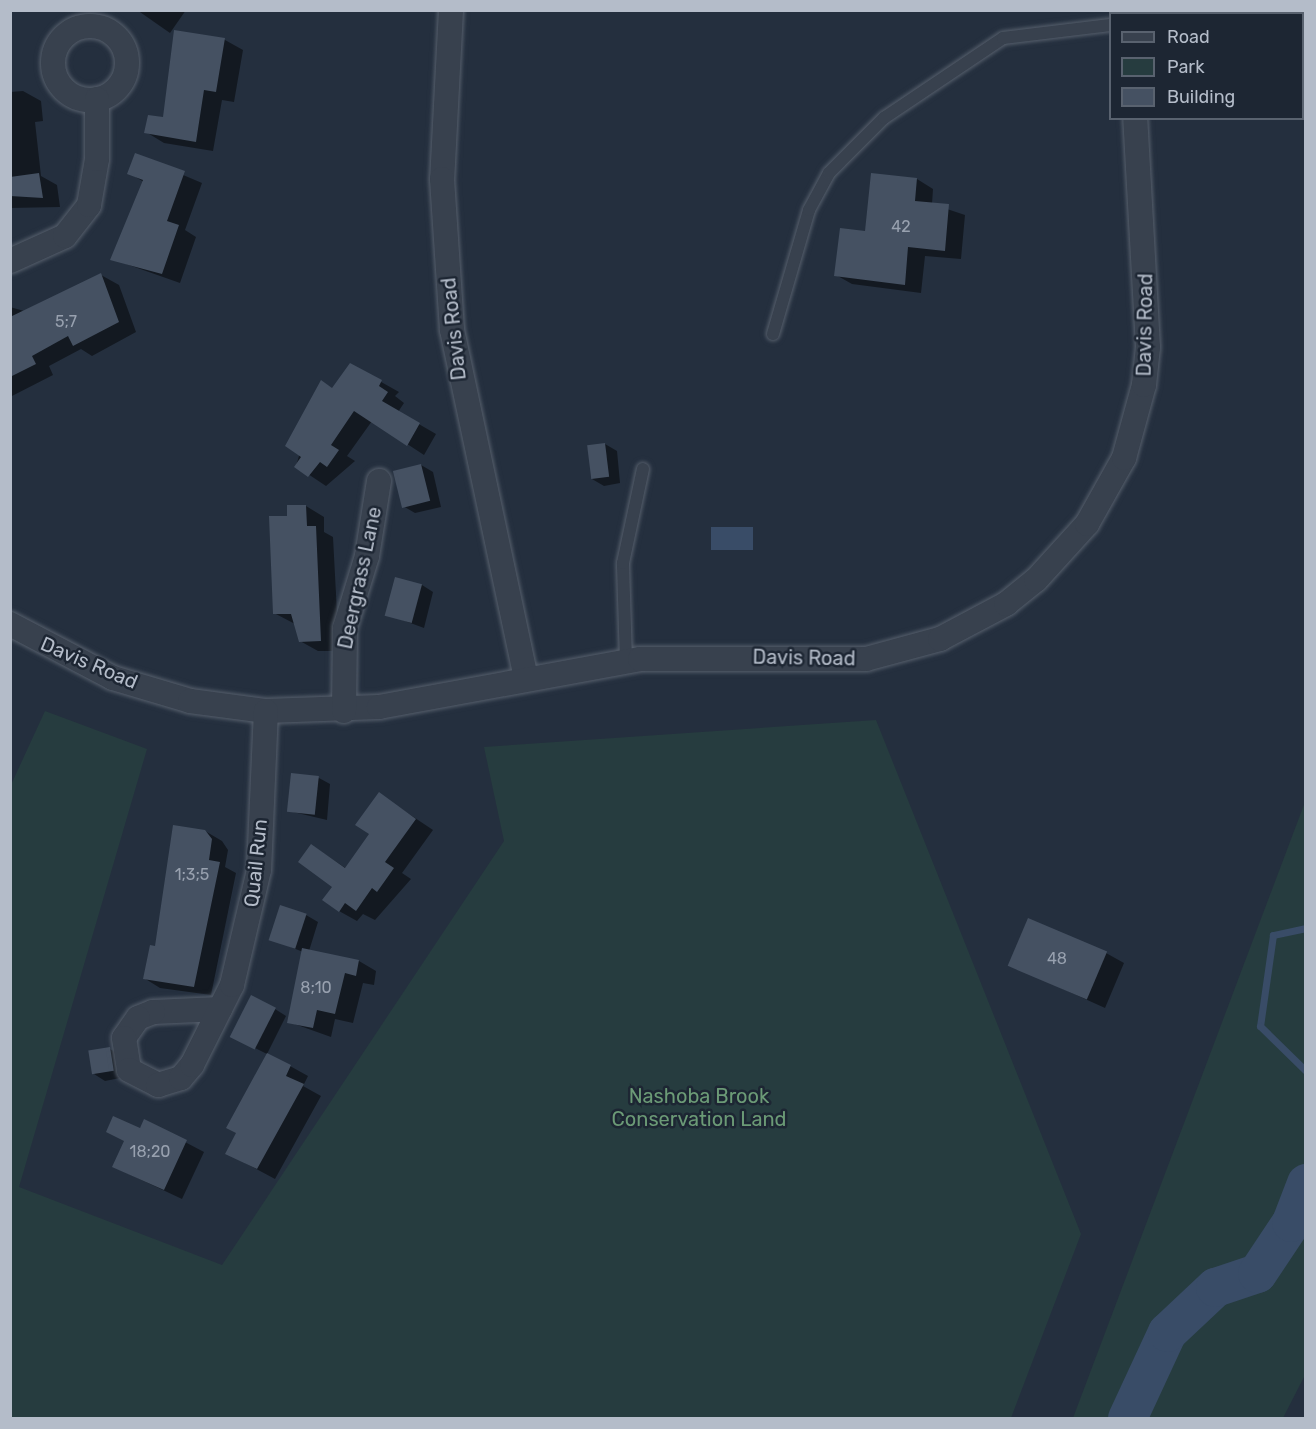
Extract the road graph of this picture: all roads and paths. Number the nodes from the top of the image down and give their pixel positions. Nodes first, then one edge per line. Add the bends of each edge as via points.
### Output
1 (451, 10) edge
2 (1109, 25) edge
3 (97, 99) dead end
4 (1135, 120) edge
5 (10, 261) edge
6 (773, 333) dead end
7 (643, 469) dead end
8 (379, 481) dead end
9 (10, 624) edge
10 (626, 661) junction
11 (526, 677) junction
12 (266, 711) junction
13 (344, 711) junction
14 (220, 1009) dead end

1 - 11 street, Davis Road via 442,179 452,330
2 - 6 lane via 1003,38 884,118 829,173 809,210
3 - 5 street via 97,159 89,205 65,236
4 - 10 street, Davis Road via 1148,309 1144,385 1124,458 1097,508 1063,553 1006,604 965,627 903,651 828,663 740,657
7 - 10 lane via 622,573
8 - 13 street, Deergrass Lane via 367,556 345,628
9 - 12 street, Davis Road via 113,678 190,701
10 - 11 street, Davis Road
11 - 13 street, Davis Road
12 - 13 street, Davis Road
12 - 14 street, Quail Run via 259,870 244,947

